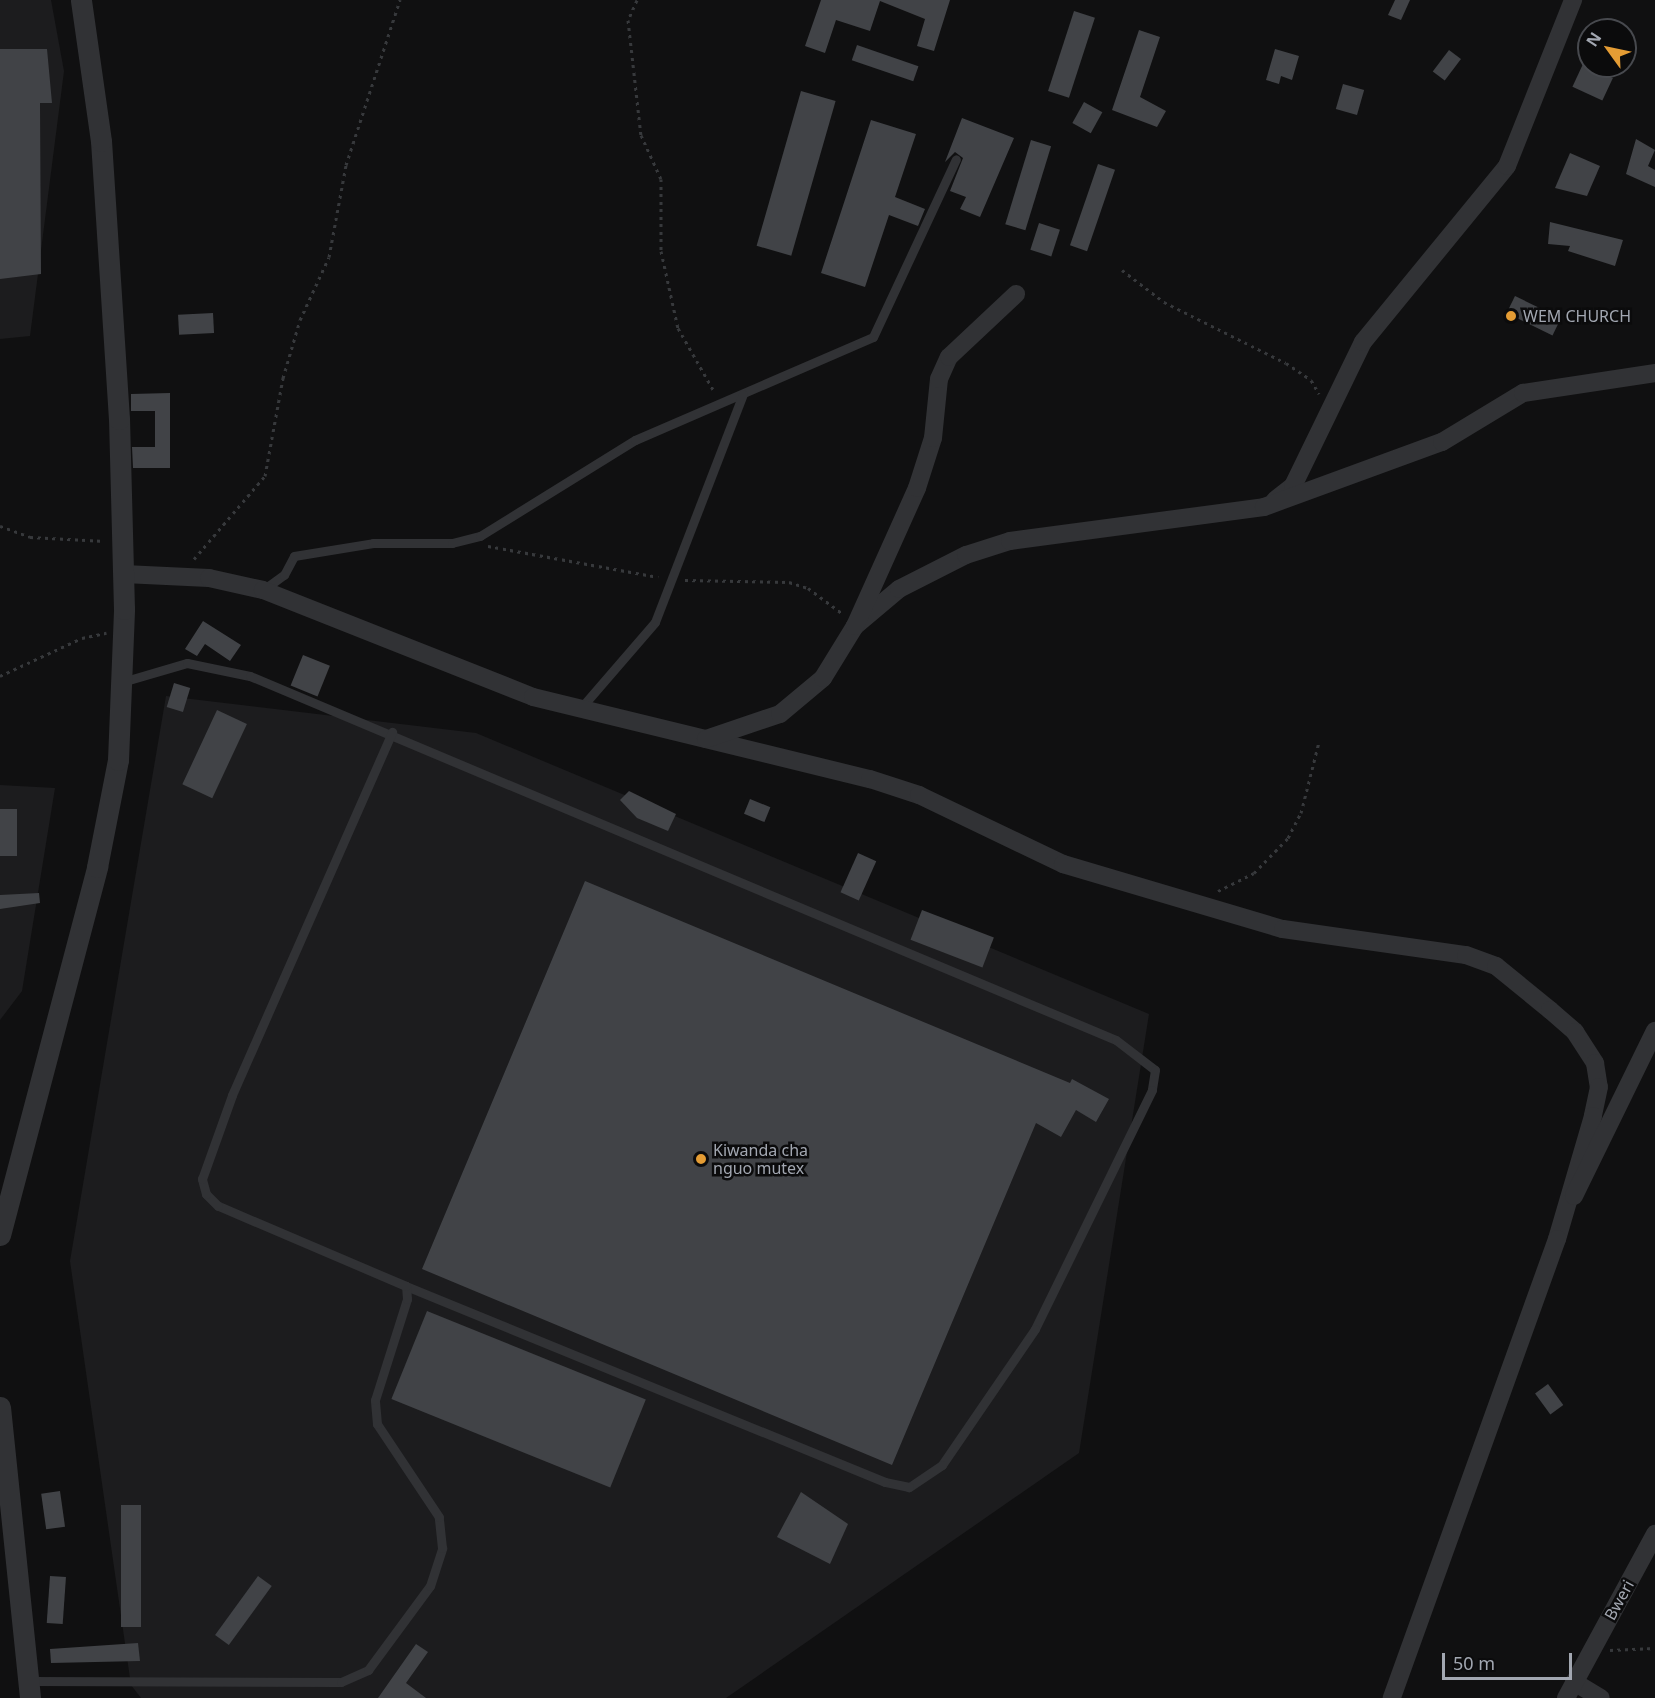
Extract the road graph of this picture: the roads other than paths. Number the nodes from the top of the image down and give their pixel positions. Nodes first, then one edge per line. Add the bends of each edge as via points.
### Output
1 (81, 0) edge
2 (1573, 0) edge
3 (956, 159) dead end
4 (1016, 294) dead end
5 (1655, 373) edge
6 (743, 394) junction
7 (1264, 507) junction
8 (124, 574) junction
9 (263, 590) junction
10 (855, 626) junction
11 (122, 682) junction
12 (579, 711) junction
13 (392, 732) junction
14 (705, 740) junction
15 (1655, 1031) edge
16 (1566, 1207) junction
17 (0, 1235) edge
18 (406, 1286) junction
19 (0, 1407) edge
20 (1655, 1534) edge
21 (30, 1690) edge
22 (1570, 1690) edge
23 (1392, 1698) edge
24 (1601, 1698) edge

1 - 8 street via 101,141
2 - 7 street via 1507,166 1363,342 1325,413 1293,486
3 - 6 lane via 873,337
4 - 10 street via 949,357 939,379 933,438 917,488
5 - 7 street via 1522,393 1442,442
6 - 9 lane via 635,440 511,520 465,542 395,540 294,556 284,575
6 - 12 lane via 672,580 643,640
7 - 10 street via 1010,541 966,555 899,589
8 - 9 street via 182,577
8 - 11 street
9 - 12 street via 458,671
10 - 14 street via 804,699 780,714
11 - 13 lane via 188,663 207,664
11 - 17 street via 118,760 97,867
12 - 14 street
13 - 18 lane via 232,1095 202,1179 206,1194 218,1206
13 - 18 lane via 1116,1040 1147,1059 1156,1078 1035,1329 942,1465 926,1481 909,1487
14 - 16 street via 870,779 919,795 1063,864 1193,898 1310,935 1466,955 1496,966 1551,1010 1588,1047 1599,1087
15 - 16 street via 1586,1180
16 - 23 street
18 - 21 lane via 407,1299 375,1400 377,1424 439,1516 442,1548 430,1586 368,1670 341,1682
19 - 21 street
20 - 22 street, Bweri
22 - 24 street

